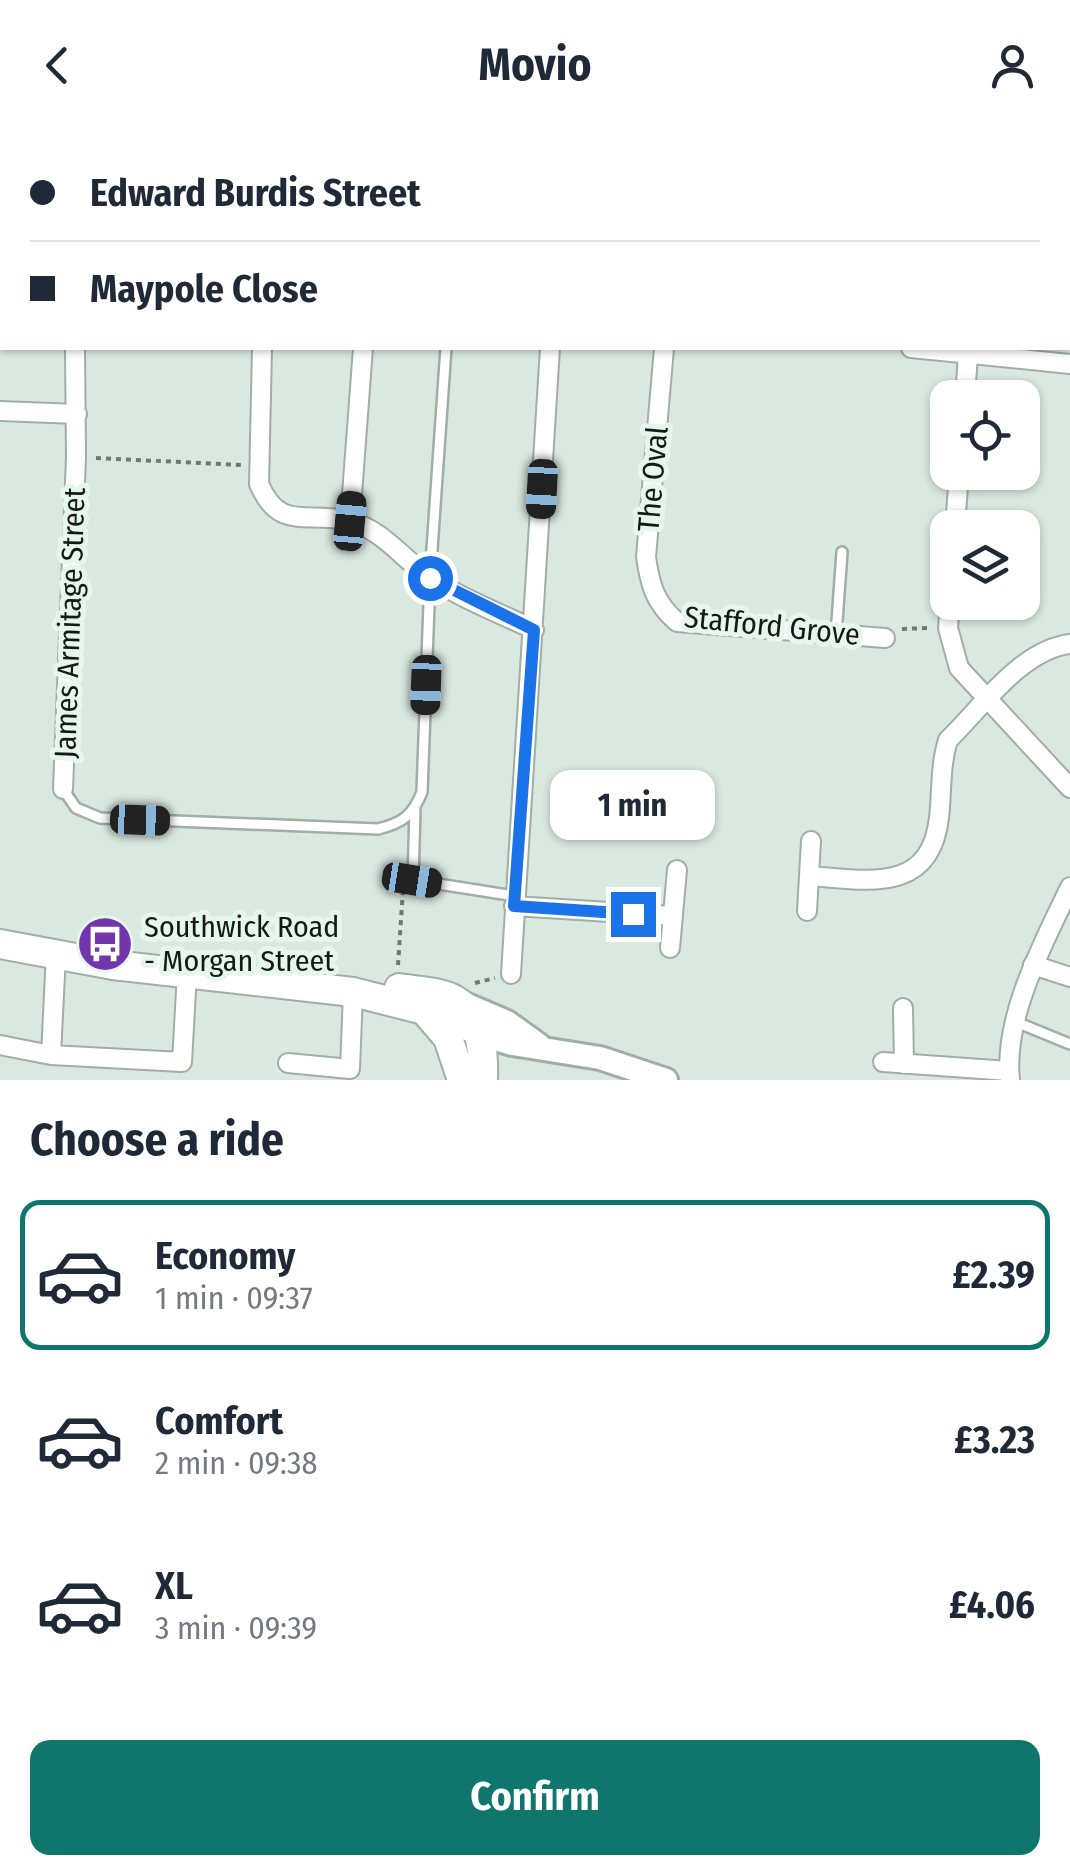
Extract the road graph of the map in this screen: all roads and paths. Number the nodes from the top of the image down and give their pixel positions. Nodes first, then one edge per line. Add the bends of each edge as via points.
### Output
1 (75, 350) edge
2 (262, 350) edge
3 (363, 350) edge
4 (446, 350) edge
5 (550, 350) edge
6 (664, 350) edge
7 (947, 350) edge
8 (1010, 353) edge
9 (968, 354) junction
10 (1070, 364) edge
11 (966, 380) edge
12 (0, 411) edge
13 (77, 414) junction
14 (76, 457) junction
15 (258, 466) junction
16 (350, 521) junction
17 (842, 552) dead end
18 (430, 578) junction
19 (662, 608) joint
20 (949, 620) edge
21 (948, 628) junction
22 (534, 630) junction
23 (836, 635) junction
24 (884, 638) joint
25 (1070, 644) edge
26 (990, 699) junction
27 (1070, 788) edge
28 (62, 789) joint
29 (415, 810) junction
30 (811, 841) dead end
31 (677, 870) dead end
32 (809, 876) junction
33 (412, 880) junction
34 (1068, 896) edge
35 (515, 901) junction
36 (807, 910) dead end
37 (672, 916) junction
38 (0, 944) edge
39 (670, 948) dead end
40 (56, 954) junction
41 (1033, 965) junction
42 (187, 973) junction
43 (511, 974) joint
44 (1070, 978) edge
45 (396, 988) junction
46 (353, 992) junction
47 (455, 1000) junction
48 (903, 1008) dead end
49 (424, 1010) junction
50 (1016, 1022) junction
51 (478, 1034) junction
52 (1070, 1044) edge
53 (0, 1045) edge
54 (544, 1049) junction
55 (51, 1056) junction
56 (883, 1062) dead end
57 (288, 1064) dead end
58 (904, 1064) junction
59 (1009, 1076) edge
60 (462, 1080) edge
61 (483, 1080) edge
62 (666, 1080) edge

1 - 13 street, James Armitage Street
2 - 15 street
3 - 16 street
4 - 18 lane
5 - 22 street
6 - 19 street, The Oval via 646,558 650,587
7 - 9 street
8 - 9 street
8 - 10 street
9 - 11 street
12 - 13 street
13 - 14 street, James Armitage Street
14 - 15 path, James Armitage Street
14 - 28 street, James Armitage Street
15 - 16 street via 266,502 279,514
16 - 18 street via 384,537
17 - 23 lane
18 - 22 street
18 - 29 lane via 422,792
19 - 23 street, Stafford Grove via 677,622
20 - 21 street
21 - 24 path via 906,627
21 - 26 street via 959,668
22 - 35 street
23 - 24 street, Stafford Grove
25 - 26 street via 1030,659
26 - 27 street
26 - 32 street via 948,740 930,853 911,872 890,880
28 - 29 lane via 76,808 100,818 378,829 399,824
29 - 33 lane
30 - 32 street
31 - 37 street
32 - 36 street
33 - 35 lane
33 - 45 path via 403,887
34 - 41 street
35 - 37 street
35 - 43 street
37 - 39 street
38 - 40 main road
40 - 42 main road
40 - 55 street
41 - 44 street
41 - 50 street
42 - 46 main road
42 - 55 street via 182,1062
43 - 47 path via 461,986
45 - 46 main road
45 - 47 main road
46 - 49 main road
46 - 57 street via 350,1069
47 - 51 main road
47 - 54 street via 507,1022
48 - 58 street
49 - 51 street
49 - 60 main road via 448,1038
50 - 52 lane
50 - 59 street
51 - 54 street
51 - 61 main road
53 - 55 street
54 - 62 street via 600,1058
56 - 58 street
58 - 59 street

